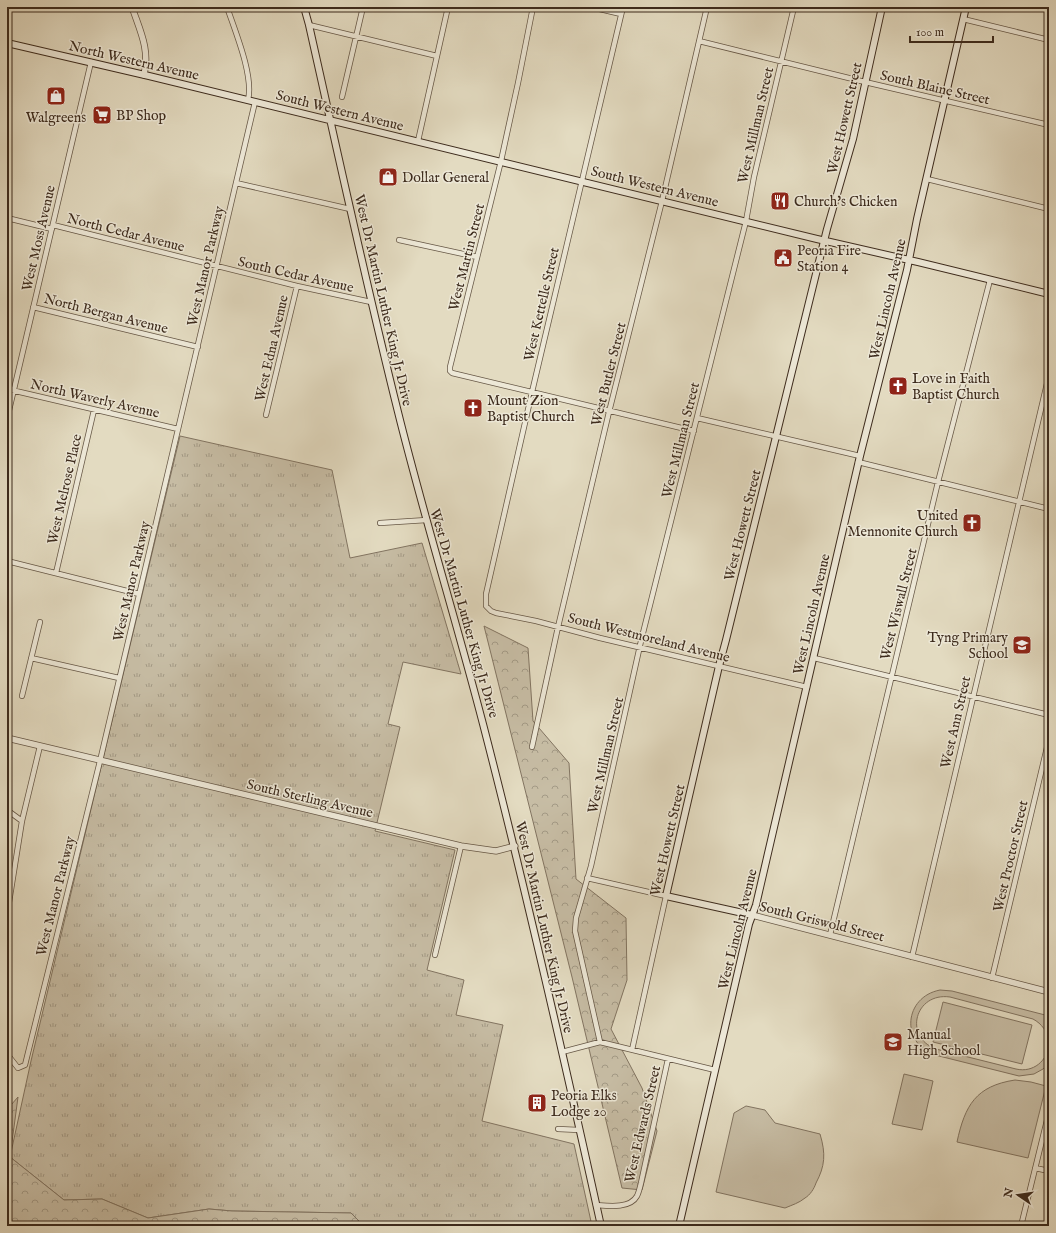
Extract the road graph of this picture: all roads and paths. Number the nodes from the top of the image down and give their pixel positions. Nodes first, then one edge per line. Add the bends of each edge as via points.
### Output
1 (132, 7) edge
2 (227, 7) edge
3 (304, 7) edge
4 (363, 7) edge
5 (448, 7) edge
6 (533, 7) edge
7 (591, 7) edge
8 (623, 7) edge
9 (707, 7) edge
10 (794, 7) edge
11 (882, 7) edge
12 (966, 7) edge
13 (622, 14) junction
14 (963, 19) junction
15 (309, 25) junction
16 (356, 36) junction
17 (1049, 40) edge
18 (699, 41) junction
19 (8, 45) edge
20 (438, 56) junction
21 (782, 61) junction
22 (91, 62) junction
23 (144, 74) junction
24 (865, 82) junction
25 (342, 97) dead end
26 (248, 100) junction
27 (945, 100) junction
28 (256, 102) junction
29 (330, 120) junction
30 (1049, 125) edge
31 (418, 141) junction
32 (501, 161) junction
33 (927, 179) junction
34 (582, 181) junction
35 (236, 183) junction
36 (662, 201) junction
37 (350, 209) junction
38 (1049, 209) edge
39 (7, 218) edge
40 (746, 221) junction
41 (52, 227) junction
42 (399, 240) dead end
43 (825, 241) junction
44 (476, 257) junction
45 (910, 260) junction
46 (217, 267) junction
47 (990, 280) junction
48 (296, 286) junction
49 (1049, 294) edge
50 (371, 302) junction
51 (33, 307) junction
52 (198, 347) junction
53 (1049, 375) edge
54 (7, 389) edge
55 (14, 391) junction
56 (532, 392) junction
57 (94, 410) junction
58 (609, 412) junction
59 (266, 415) dead end
60 (697, 418) junction
61 (7, 419) edge
62 (178, 429) junction
63 (694, 431) junction
64 (776, 436) junction
65 (860, 456) junction
66 (858, 462) junction
67 (938, 482) junction
68 (1019, 502) junction
69 (1049, 509) edge
70 (426, 520) junction
71 (380, 523) dead end
72 (7, 561) edge
73 (56, 573) junction
74 (139, 594) junction
75 (487, 607) joint
76 (40, 622) dead end
77 (558, 627) junction
78 (640, 647) junction
79 (31, 658) junction
80 (814, 658) junction
81 (719, 666) junction
82 (892, 677) junction
83 (118, 678) junction
84 (807, 687) junction
85 (22, 696) dead end
86 (972, 697) junction
87 (1049, 715) edge
88 (7, 738) edge
89 (1049, 739) edge
90 (40, 746) junction
91 (532, 747) dead end
92 (100, 761) junction
93 (7, 810) edge
94 (22, 821) junction
95 (461, 846) junction
96 (514, 846) junction
97 (587, 878) junction
98 (666, 896) junction
99 (7, 915) edge
100 (752, 916) junction
101 (830, 936) junction
102 (435, 954) dead end
103 (912, 957) junction
104 (992, 978) junction
105 (1049, 992) edge
106 (600, 1042) junction
107 (632, 1050) junction
108 (562, 1052) junction
109 (7, 1054) edge
110 (668, 1059) junction
111 (714, 1070) junction
112 (1049, 1112) edge
113 (558, 1129) dead end
114 (579, 1130) junction
115 (1035, 1168) junction
116 (1049, 1171) edge
117 (596, 1205) junction
118 (600, 1226) edge
119 (678, 1226) edge
120 (1021, 1226) edge

1 - 23 street via 146,50
2 - 26 street via 250,83
3 - 15 main road, West Dr Martin Luther King Jr Drive
4 - 16 street
5 - 20 street
6 - 32 street, West Martin Street
7 - 13 street
8 - 13 street, West Kettelle Street
9 - 18 street, West Butler Street
10 - 21 street, West Millman Street
11 - 24 main road, West Howett Street
12 - 14 main road, West Lincoln Avenue
13 - 34 street, West Kettelle Street
14 - 17 street
14 - 27 main road, West Lincoln Avenue
15 - 16 street
15 - 29 main road, West Dr Martin Luther King Jr Drive
16 - 20 street
16 - 25 street
18 - 21 street, South Blaine Street
18 - 36 street, West Butler Street
19 - 22 main road, North Western Avenue
20 - 31 street
21 - 24 street, South Blaine Street
21 - 40 street, West Millman Street
22 - 23 main road, North Western Avenue
22 - 41 street, West Moss Avenue
23 - 26 main road, North Western Avenue
24 - 27 street, South Blaine Street
24 - 43 main road, West Howett Street via 853,139
26 - 28 main road, North Western Avenue
27 - 30 street, South Blaine Street
27 - 33 main road, West Lincoln Avenue
28 - 29 main road, South Western Avenue
28 - 35 street, West Manor Parkway
29 - 31 main road, South Western Avenue
29 - 37 main road, West Dr Martin Luther King Jr Drive
31 - 32 main road, South Western Avenue
32 - 34 main road, South Western Avenue
32 - 44 street, West Martin Street
33 - 38 street
33 - 45 main road, West Lincoln Avenue
34 - 36 main road, South Western Avenue
34 - 56 street, West Kettelle Street
35 - 37 street
35 - 46 street, West Manor Parkway
36 - 40 main road, South Western Avenue
36 - 58 street, West Butler Street
37 - 50 main road, West Dr Martin Luther King Jr Drive
39 - 41 street, North Cedar Avenue
40 - 43 main road, South Western Avenue
40 - 60 street, West Millman Street
41 - 46 street, North Cedar Avenue
41 - 51 street, West Moss Avenue
42 - 44 street
43 - 45 main road, South Western Avenue
43 - 64 main road, West Howett Street
44 - 56 street, West Martin Street via 450,371
45 - 47 main road, South Western Avenue
45 - 65 main road, West Lincoln Avenue
46 - 48 street, South Cedar Avenue
46 - 52 street, West Manor Parkway
47 - 49 main road, South Western Avenue
47 - 67 street, West Wiswall Street
48 - 50 street, South Cedar Avenue
48 - 59 street, West Edna Avenue
50 - 70 main road, West Dr Martin Luther King Jr Drive
51 - 52 street, North Bergan Avenue
51 - 55 street, West Moss Avenue
52 - 62 street, West Manor Parkway
53 - 68 street, West Ann Street
54 - 55 street, North Waverly Avenue
55 - 57 street, North Waverly Avenue
55 - 61 street, West Moss Avenue
56 - 58 street
56 - 75 street, West Kettelle Street via 486,594
57 - 62 street, North Waverly Avenue
57 - 73 street, West Melrose Place
58 - 63 street
58 - 77 street, West Butler Street
60 - 63 street, West Millman Street
60 - 64 street
62 - 74 street, West Manor Parkway
63 - 78 street, West Millman Street
64 - 65 street
64 - 81 main road, West Howett Street
65 - 66 main road, West Lincoln Avenue
66 - 67 street
66 - 80 main road, West Lincoln Avenue
67 - 68 street
67 - 82 street, West Wiswall Street
68 - 69 street
68 - 86 street, West Ann Street
70 - 71 street
70 - 96 main road, West Dr Martin Luther King Jr Drive via 482,719
72 - 73 street
73 - 74 street
74 - 83 street, West Manor Parkway
75 - 77 street, South Westmoreland Avenue via 496,613
76 - 79 street
77 - 78 street, South Westmoreland Avenue
77 - 91 street, West Butler Street
78 - 81 street, South Westmoreland Avenue
78 - 97 street, West Millman Street via 592,866
79 - 83 street
79 - 85 street
80 - 82 street
80 - 84 main road, West Lincoln Avenue
81 - 84 street, South Westmoreland Avenue
81 - 98 main road, West Howett Street
82 - 86 street
82 - 101 street, West Wiswall Street
83 - 92 street, West Manor Parkway
84 - 100 main road, West Lincoln Avenue
86 - 87 street
86 - 103 street, West Ann Street
88 - 90 street, South Sterling Avenue
89 - 104 street, West Proctor Street
90 - 92 street, South Sterling Avenue
90 - 94 street
92 - 95 street, South Sterling Avenue
92 - 109 street, West Manor Parkway via 25,1066 18,1068
93 - 94 street
94 - 99 street
95 - 96 street, South Sterling Avenue via 496,851
95 - 102 street
96 - 108 main road, West Dr Martin Luther King Jr Drive
97 - 98 street, South Griswold Street
97 - 106 street, West Millman Street via 575,931
98 - 100 main road, South Griswold Street
98 - 107 street, West Howett Street
100 - 101 street, South Griswold Street
100 - 111 main road, West Lincoln Avenue
101 - 103 street, South Griswold Street
103 - 104 street, South Griswold Street
104 - 105 street, South Griswold Street
106 - 107 street
106 - 108 street
107 - 110 street
108 - 114 main road, West Dr Martin Luther King Jr Drive
110 - 111 street
110 - 117 street, West Edwards Street via 637,1197 627,1204
111 - 119 main road, West Lincoln Avenue
112 - 115 street
113 - 114 street
114 - 117 main road, West Dr Martin Luther King Jr Drive
115 - 116 street
115 - 120 street
117 - 118 main road, West Dr Martin Luther King Jr Drive

